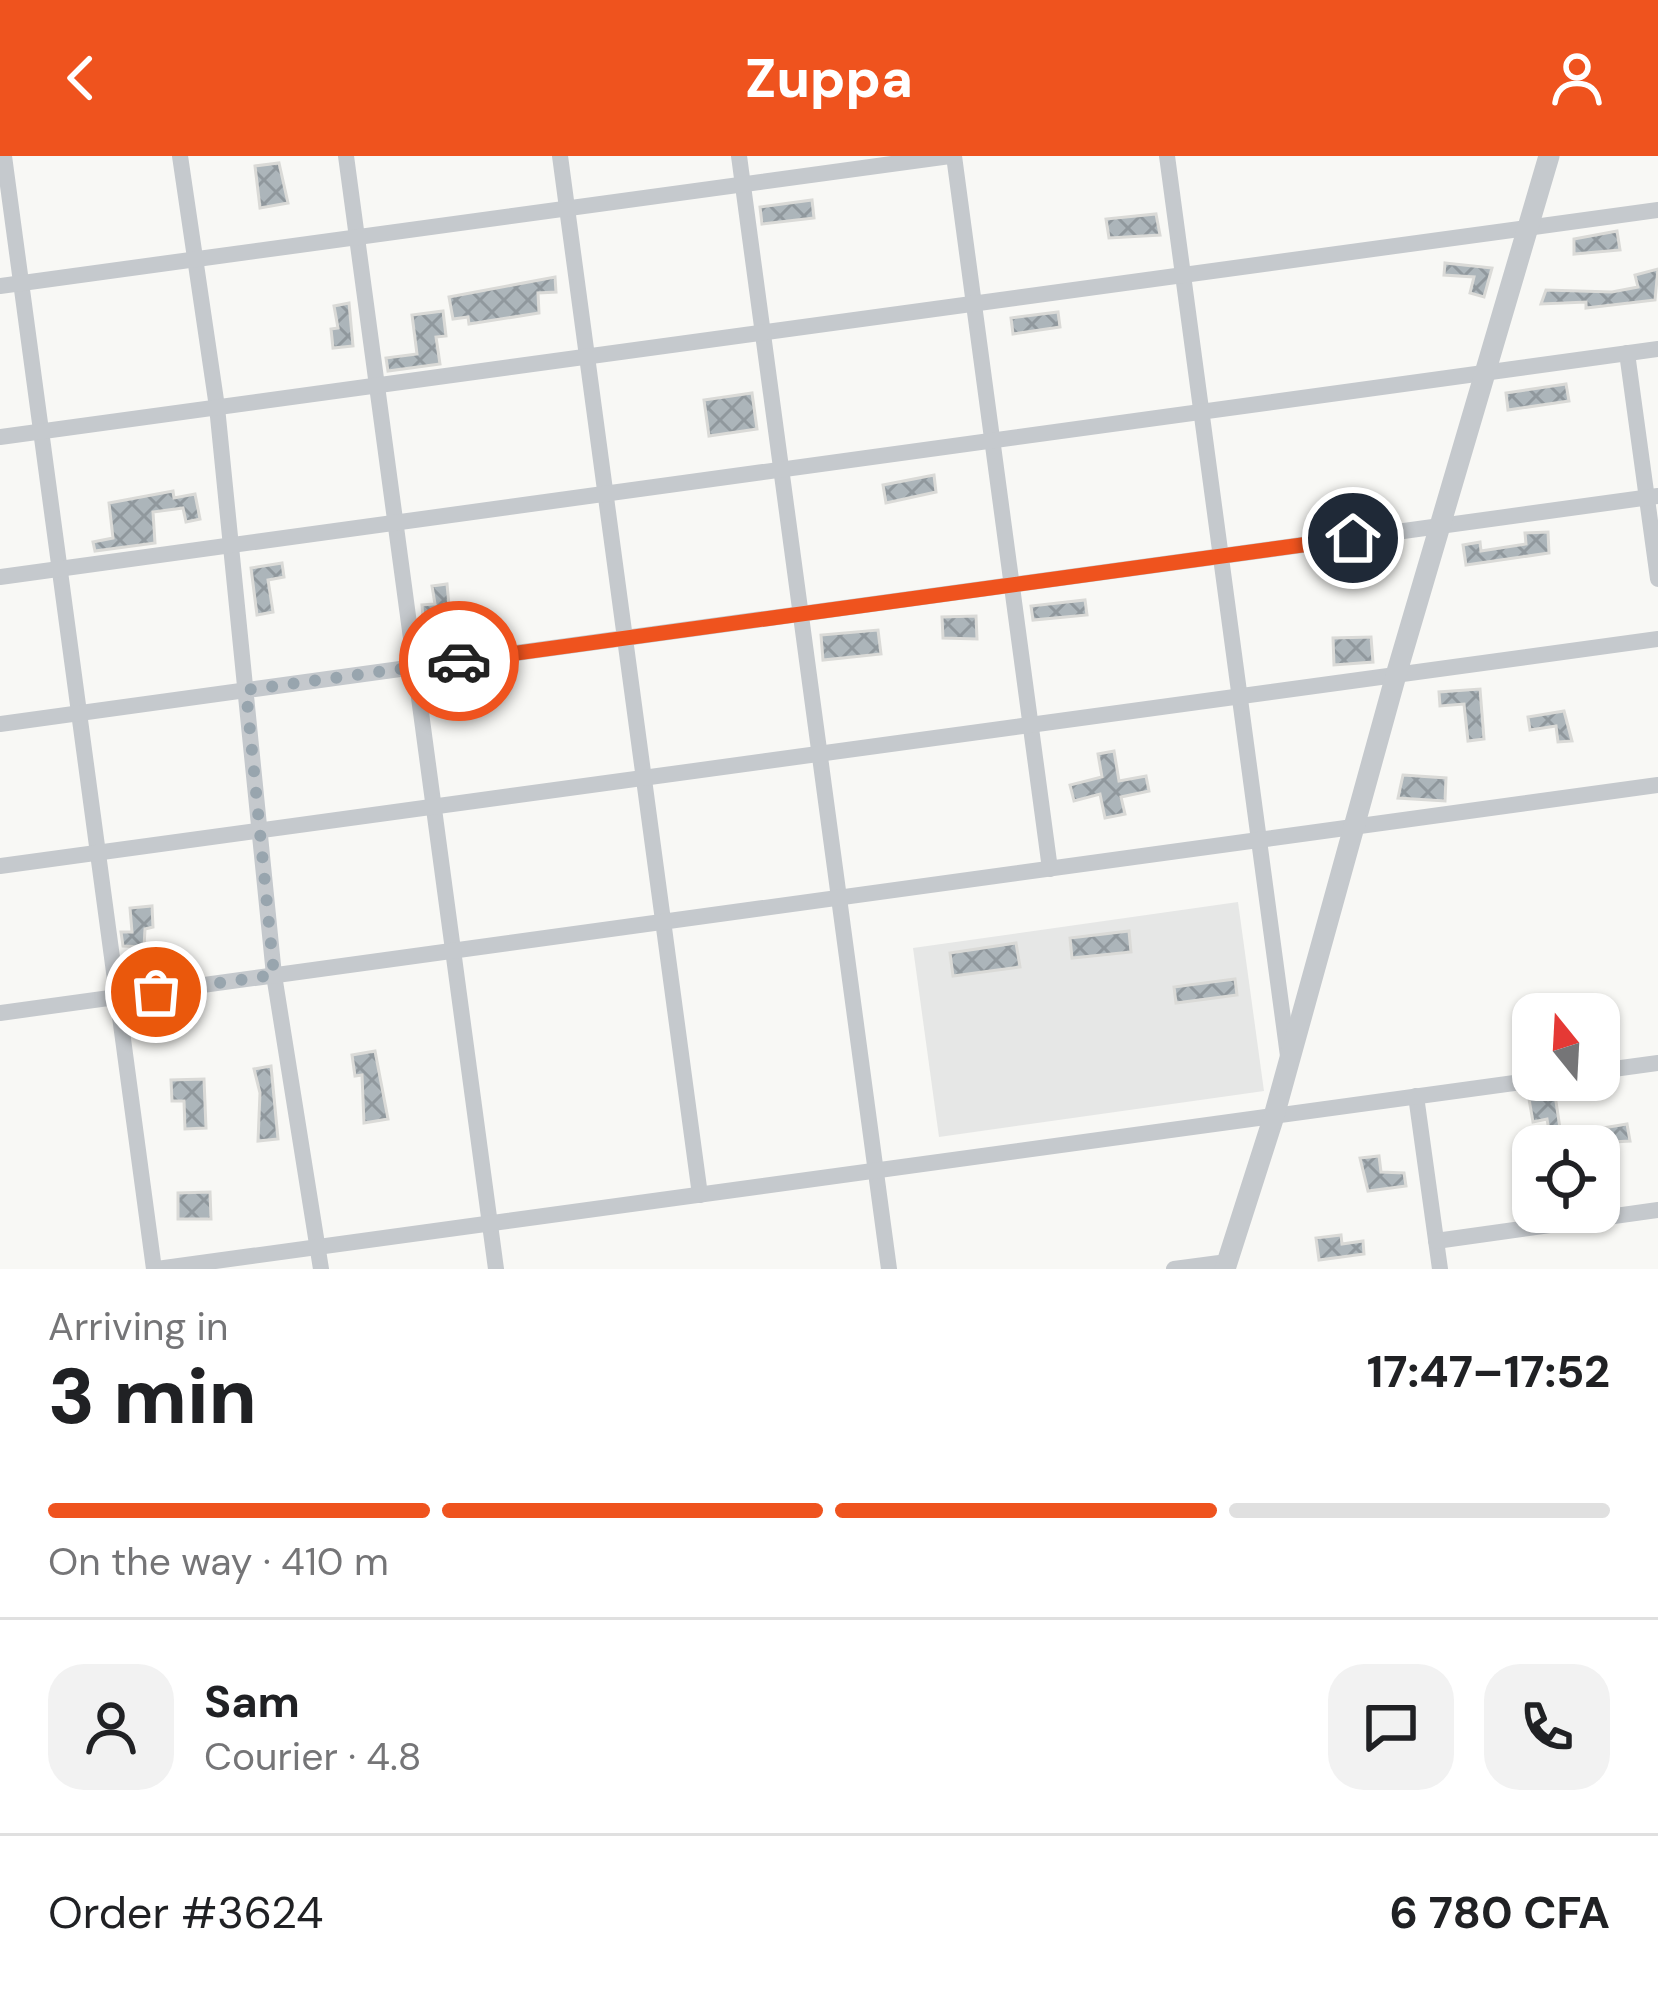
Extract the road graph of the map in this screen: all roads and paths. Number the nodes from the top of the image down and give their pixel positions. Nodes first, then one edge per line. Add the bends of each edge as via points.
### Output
1 (4, 156) edge
2 (180, 156) edge
3 (346, 156) edge
4 (560, 156) edge
5 (739, 156) edge
6 (952, 156) edge
7 (1167, 156) edge
8 (1549, 156) edge
9 (743, 184) junction
10 (567, 208) junction
11 (1658, 210) edge
12 (1531, 227) junction
13 (357, 237) junction
14 (195, 260) junction
15 (1183, 275) junction
16 (21, 284) junction
17 (0, 286) edge
18 (974, 304) junction
19 (763, 332) junction
20 (1658, 349) edge
21 (1628, 353) junction
22 (587, 356) junction
23 (1487, 373) junction
24 (377, 385) junction
25 (217, 407) junction
26 (1202, 412) junction
27 (41, 431) junction
28 (0, 437) edge
29 (992, 441) junction
30 (781, 470) junction
31 (605, 494) junction
32 (1653, 497) edge
33 (396, 522) junction
34 (1441, 526) junction
35 (231, 545) junction
36 (1221, 556) junction
37 (59, 568) junction
38 (0, 577) edge
39 (1658, 579) edge
40 (1012, 585) junction
41 (801, 614) junction
42 (625, 638) junction
43 (1658, 639) edge
44 (415, 667) junction
45 (1396, 675) junction
46 (246, 690) junction
47 (1240, 697) junction
48 (79, 713) junction
49 (0, 724) edge
50 (1030, 725) junction
51 (819, 754) junction
52 (644, 778) junction
53 (1658, 785) edge
54 (434, 807) junction
55 (1353, 827) junction
56 (260, 831) junction
57 (1259, 840) junction
58 (98, 853) junction
59 (0, 866) edge
60 (1050, 868) junction
61 (839, 898) junction
62 (663, 922) junction
63 (453, 951) junction
64 (274, 975) junction
65 (117, 997) junction
66 (0, 1013) edge
67 (1289, 1062) junction
68 (1658, 1063) edge
69 (1620, 1068) edge
70 (1512, 1083) edge
71 (1416, 1096) junction
72 (1274, 1116) junction
73 (875, 1170) junction
74 (700, 1195) junction
75 (1658, 1210) edge
76 (490, 1223) junction
77 (1436, 1241) junction
78 (317, 1247) junction
79 (1226, 1265) edge
80 (155, 1269) edge
81 (321, 1269) edge
82 (496, 1269) edge
83 (889, 1269) edge
84 (1174, 1269) edge
85 (1440, 1269) edge

1 - 16 street
2 - 14 street
3 - 13 street
4 - 10 street
5 - 9 street
6 - 9 street
6 - 18 street
7 - 15 street
8 - 12 street
9 - 10 street
9 - 19 street
10 - 13 street
10 - 22 street
11 - 12 street
12 - 15 street
12 - 23 street
13 - 14 street
13 - 24 street
14 - 16 street
14 - 25 street
15 - 18 street
15 - 26 street
16 - 17 street
16 - 27 street
18 - 19 street
18 - 29 street
19 - 22 street
19 - 30 street
20 - 21 street
21 - 23 street
21 - 32 street
22 - 24 street
22 - 31 street
23 - 26 street
23 - 34 street
24 - 25 street
24 - 33 street
25 - 27 street
25 - 35 street
26 - 29 street
26 - 36 street
27 - 28 street
27 - 37 street
29 - 30 street
29 - 40 street
30 - 31 street
30 - 41 street
31 - 33 street
31 - 42 street
32 - 34 street
32 - 39 street
33 - 35 street
33 - 44 street
34 - 36 street
34 - 45 street
35 - 37 street
35 - 46 street
36 - 40 street
36 - 47 street
37 - 38 street
37 - 48 street
40 - 41 street
40 - 50 street
41 - 42 street
41 - 51 street
42 - 44 street
42 - 52 street
43 - 45 street
44 - 46 street
44 - 54 street
45 - 47 street
45 - 55 street
46 - 48 street
46 - 56 street
47 - 50 street
47 - 57 street
48 - 49 street
48 - 58 street
50 - 51 street
50 - 60 street
51 - 52 street
51 - 61 street
52 - 54 street
52 - 62 street
53 - 55 street
54 - 56 street
54 - 63 street
55 - 57 street
55 - 67 street
56 - 58 street
56 - 64 street
57 - 60 street
57 - 67 street
58 - 59 street
58 - 65 street
60 - 61 street
61 - 62 street
61 - 73 street
62 - 63 street
62 - 74 street
63 - 64 street
63 - 76 street
64 - 65 street
64 - 78 street
65 - 66 street
65 - 80 street
67 - 72 street
68 - 69 street
70 - 71 street
71 - 72 street
71 - 77 street
72 - 73 street
72 - 79 street
73 - 74 street
73 - 83 street
74 - 76 street
75 - 77 street
76 - 78 street
76 - 82 street
77 - 85 street
78 - 80 street
78 - 81 street
79 - 84 street

